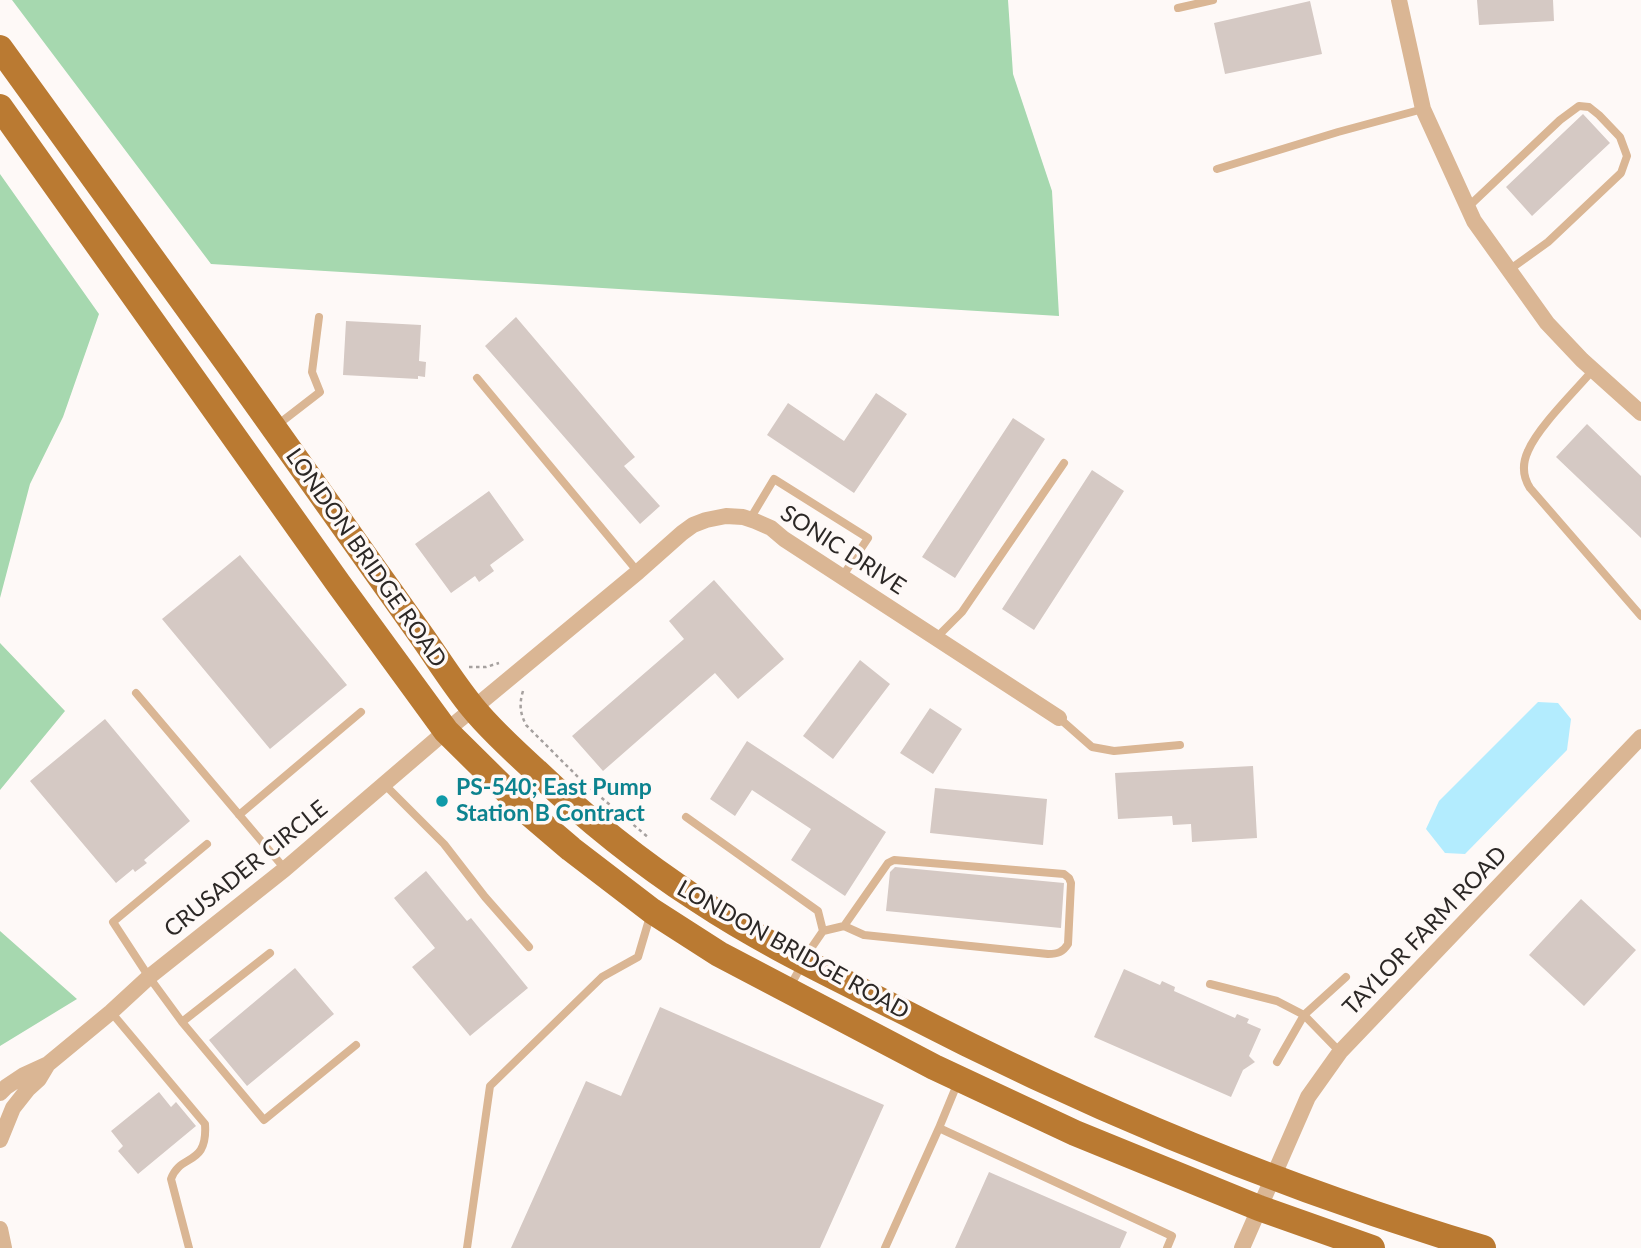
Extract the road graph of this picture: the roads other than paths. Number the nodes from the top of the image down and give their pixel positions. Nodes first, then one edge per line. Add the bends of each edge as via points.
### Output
1 (1213, 0) edge
2 (1399, 0) edge
3 (1178, 8) dead end
4 (0, 48) edge
5 (39, 102) junction
6 (1423, 109) junction
7 (6, 116) edge
8 (1217, 169) dead end
9 (1468, 207) junction
10 (1509, 270) junction
11 (319, 317) dead end
12 (1593, 370) junction
13 (477, 378) dead end
14 (1641, 413) edge
15 (274, 428) junction
16 (1064, 463) dead end
17 (750, 519) junction
18 (638, 572) junction
19 (842, 577) junction
20 (1641, 616) edge
21 (936, 638) junction
22 (136, 693) dead end
23 (473, 709) junction
24 (361, 712) dead end
25 (1059, 718) joint
26 (446, 731) junction
27 (1641, 737) edge
28 (1180, 745) dead end
29 (384, 784) junction
30 (239, 815) junction
31 (686, 817) dead end
32 (206, 844) dead end
33 (285, 869) junction
34 (652, 911) junction
35 (844, 926) junction
36 (823, 931) junction
37 (529, 947) dead end
38 (270, 953) dead end
39 (804, 960) junction
40 (149, 977) junction
41 (1346, 977) dead end
42 (1210, 984) dead end
43 (787, 990) junction
44 (111, 1012) junction
45 (1304, 1015) junction
46 (182, 1022) junction
47 (356, 1045) dead end
48 (1340, 1052) junction
49 (1277, 1062) dead end
50 (48, 1064) junction
51 (960, 1079) junction
52 (2, 1089) edge
53 (939, 1128) junction
54 (0, 1140) edge
55 (1273, 1178) junction
56 (1259, 1208) junction
57 (0, 1229) edge
58 (4, 1248) edge
59 (189, 1248) edge
60 (467, 1248) edge
61 (885, 1248) edge
62 (1167, 1248) edge
63 (1242, 1248) edge
64 (1372, 1248) edge
65 (1483, 1248) edge

1 - 3 lane
2 - 6 street
4 - 5 main road, LONDON BRIDGE ROAD
5 - 7 main road
5 - 15 main road, LONDON BRIDGE ROAD
6 - 8 lane
6 - 9 street
7 - 26 main road, LONDON BRIDGE ROAD
9 - 10 street
9 - 10 lane via 1579,106 1589,107 1620,137 1627,156 1621,173 1548,242
10 - 12 street via 1547,323
11 - 15 lane via 312,372 320,392
12 - 14 street
12 - 20 lane via 1527,451 1526,481
13 - 18 lane
15 - 23 main road, LONDON BRIDGE ROAD
16 - 21 lane via 962,612
17 - 18 street, SONIC DRIVE via 726,516 693,525
17 - 19 street, SONIC DRIVE via 771,528
17 - 19 lane via 774,479 868,538
18 - 23 street, SONIC DRIVE
19 - 21 street, SONIC DRIVE
21 - 25 street, SONIC DRIVE
22 - 30 lane
23 - 26 street, CRUSADER CIRCLE
23 - 39 main road, LONDON BRIDGE ROAD via 558,792 633,855 701,902
24 - 30 lane
25 - 28 lane via 1092,747 1114,751
26 - 29 street, CRUSADER CIRCLE
26 - 34 main road, LONDON BRIDGE ROAD via 530,814
27 - 48 street, TAYLOR FARM ROAD
29 - 33 street, CRUSADER CIRCLE
29 - 37 lane via 444,844
30 - 33 lane
31 - 36 lane via 818,911
32 - 40 lane via 113,922
33 - 40 street, CRUSADER CIRCLE
34 - 43 main road, LONDON BRIDGE ROAD
34 - 60 lane via 638,957 602,977 490,1086
35 - 35 lane via 894,860 1064,874 1071,883 1068,944 1056,954 864,935
35 - 36 lane
36 - 39 lane
38 - 46 lane
39 - 43 lane
39 - 55 main road, LONDON BRIDGE ROAD via 1049,1084
40 - 44 street, CRUSADER CIRCLE
40 - 46 lane
41 - 45 lane
42 - 45 lane via 1277,1001
43 - 51 main road, LONDON BRIDGE ROAD
44 - 50 street, CRUSADER CIRCLE
44 - 59 lane via 205,1124 205,1145 171,1179
45 - 48 lane
45 - 49 lane
46 - 47 lane via 264,1120
48 - 55 street, TAYLOR FARM ROAD via 1308,1097
50 - 52 street, CRUSADER CIRCLE
50 - 54 street, CRUSADER CIRCLE via 13,1108
51 - 53 lane
51 - 56 main road, LONDON BRIDGE ROAD via 1075,1133
53 - 61 lane
53 - 62 lane via 1172,1236
55 - 56 street
55 - 65 main road, LONDON BRIDGE ROAD
56 - 63 street
56 - 64 main road, LONDON BRIDGE ROAD
57 - 58 street

